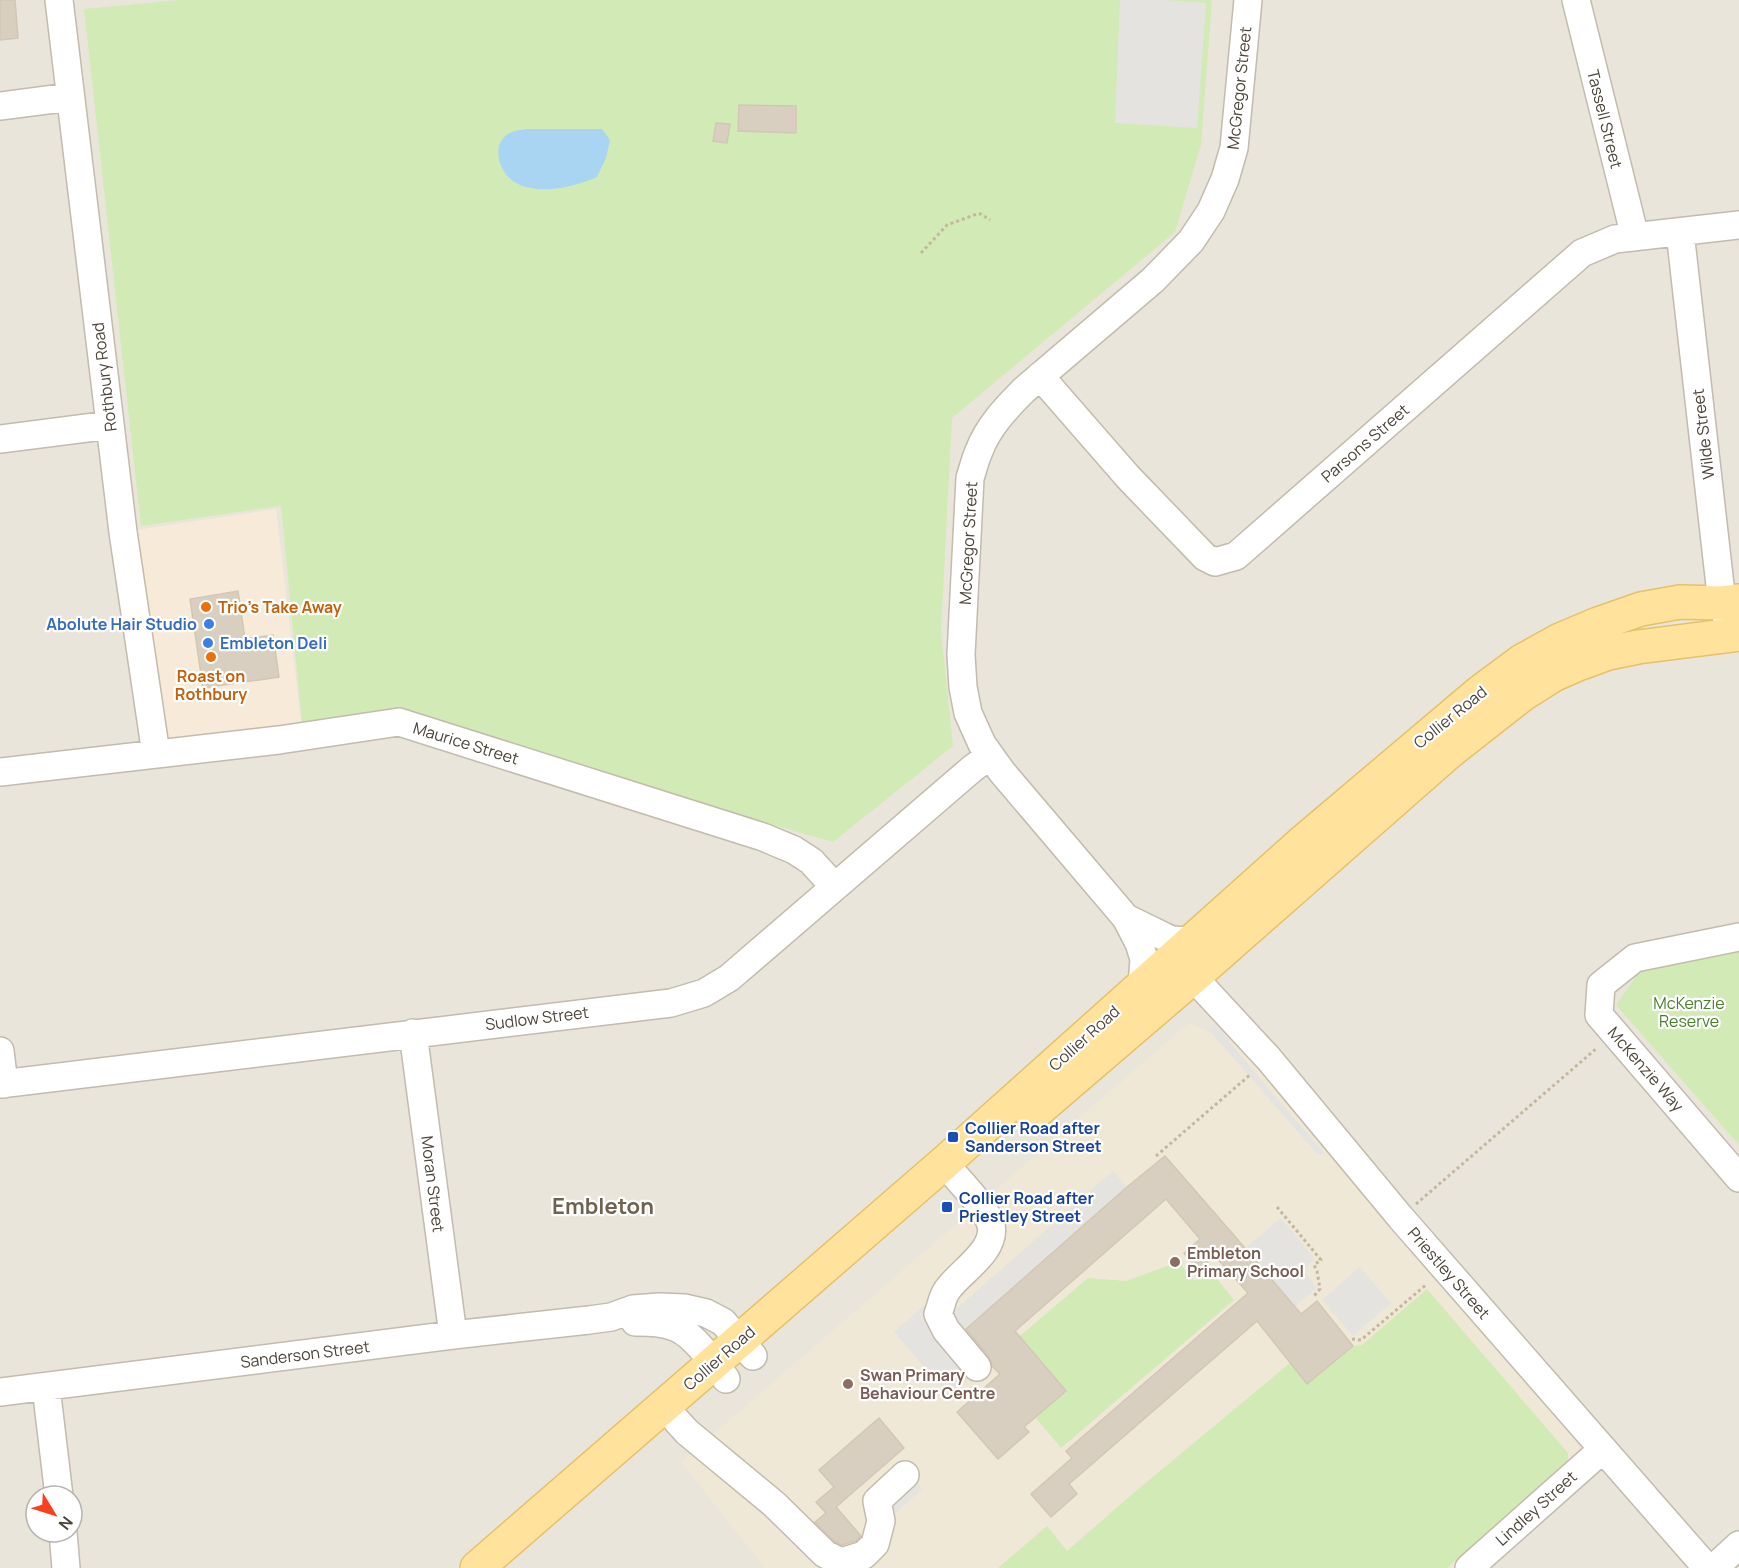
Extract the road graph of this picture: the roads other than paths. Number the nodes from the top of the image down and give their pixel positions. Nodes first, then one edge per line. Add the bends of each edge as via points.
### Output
1 (59, 0) edge
2 (1248, 0) edge
3 (1576, 0) edge
4 (70, 97) junction
5 (0, 106) edge
6 (1739, 225) edge
7 (1680, 232) junction
8 (1635, 237) junction
9 (1040, 376) junction
10 (110, 425) junction
11 (0, 439) edge
12 (1731, 602) edge
13 (1736, 634) edge
14 (156, 754) junction
15 (990, 756) junction
16 (0, 772) edge
17 (834, 886) junction
18 (1126, 918) junction
19 (1739, 937) edge
20 (1192, 941) junction
21 (1193, 976) junction
22 (1142, 985) junction
23 (413, 1033) junction
24 (0, 1051) edge
25 (2, 1084) edge
26 (950, 1171) junction
27 (1739, 1178) edge
28 (611, 1317) junction
29 (453, 1335) junction
30 (746, 1348) junction
31 (977, 1368) dead end
32 (720, 1371) junction
33 (46, 1387) junction
34 (0, 1392) edge
35 (677, 1421) junction
36 (1603, 1449) junction
37 (905, 1475) dead end
38 (58, 1484) edge
39 (64, 1544) edge
40 (1739, 1545) edge
41 (66, 1568) edge
42 (477, 1568) edge
43 (505, 1568) edge
44 (1469, 1568) edge
45 (1707, 1568) edge
46 (1714, 1568) edge

1 - 4 street, Rothbury Road
2 - 9 street, McGregor Street via 1234,148 1211,212 1191,241 1153,280
3 - 8 street, Tassell Street
4 - 5 street
4 - 10 street, Rothbury Road
6 - 7 street, Parsons Street
7 - 8 street, Parsons Street
7 - 12 street, Wilde Street
8 - 9 street, Parsons Street via 1615,239 1582,253 1236,556 1215,562 1205,557 1128,477
9 - 15 street, McGregor Street via 989,430 970,478 963,687 968,713
10 - 11 street
10 - 14 street, Rothbury Road
12 - 13 street, Wilde Street
12 - 20 main road, Collier Road via 1680,602 1641,609 1560,640 1522,661 1425,737
13 - 21 main road, Collier Road via 1638,646 1552,675 1449,752
14 - 16 street, Maurice Street
14 - 17 street, Maurice Street via 399,722 764,837 811,861
15 - 17 street, Sudlow Street
15 - 18 street, McGregor Street
17 - 23 street, Sudlow Street via 729,978 704,993 671,1003
18 - 20 street, McGregor Street via 1172,940
18 - 22 street, McGregor Street via 1144,959
19 - 27 street, McKenzie Way via 1635,958 1601,985 1599,1015
20 - 22 main road, Collier Road
21 - 26 main road, Collier Road
21 - 36 street, Priestley Street via 1269,1059 1401,1218
22 - 26 main road, Collier Road
23 - 25 street, Sudlow Street
23 - 29 street, Moran Street
24 - 25 street
26 - 30 main road, Collier Road
26 - 31 street via 992,1226 990,1239 978,1259 946,1291 938,1314
28 - 29 street, Sanderson Street
28 - 30 street, Sanderson Street via 633,1309 659,1307 706,1313 723,1322
28 - 32 street, Sanderson Street via 679,1329
29 - 33 street, Sanderson Street
30 - 32 main road, Collier Road
32 - 35 main road, Collier Road
32 - 42 main road, Collier Road
33 - 34 street, Sanderson Street
33 - 38 street
35 - 37 street via 774,1504 825,1554 841,1562 864,1556 875,1544 881,1521 877,1501
35 - 43 main road, Collier Road
36 - 44 street, Lindley Street
36 - 45 street, Priestley Street
39 - 41 street
40 - 46 street

